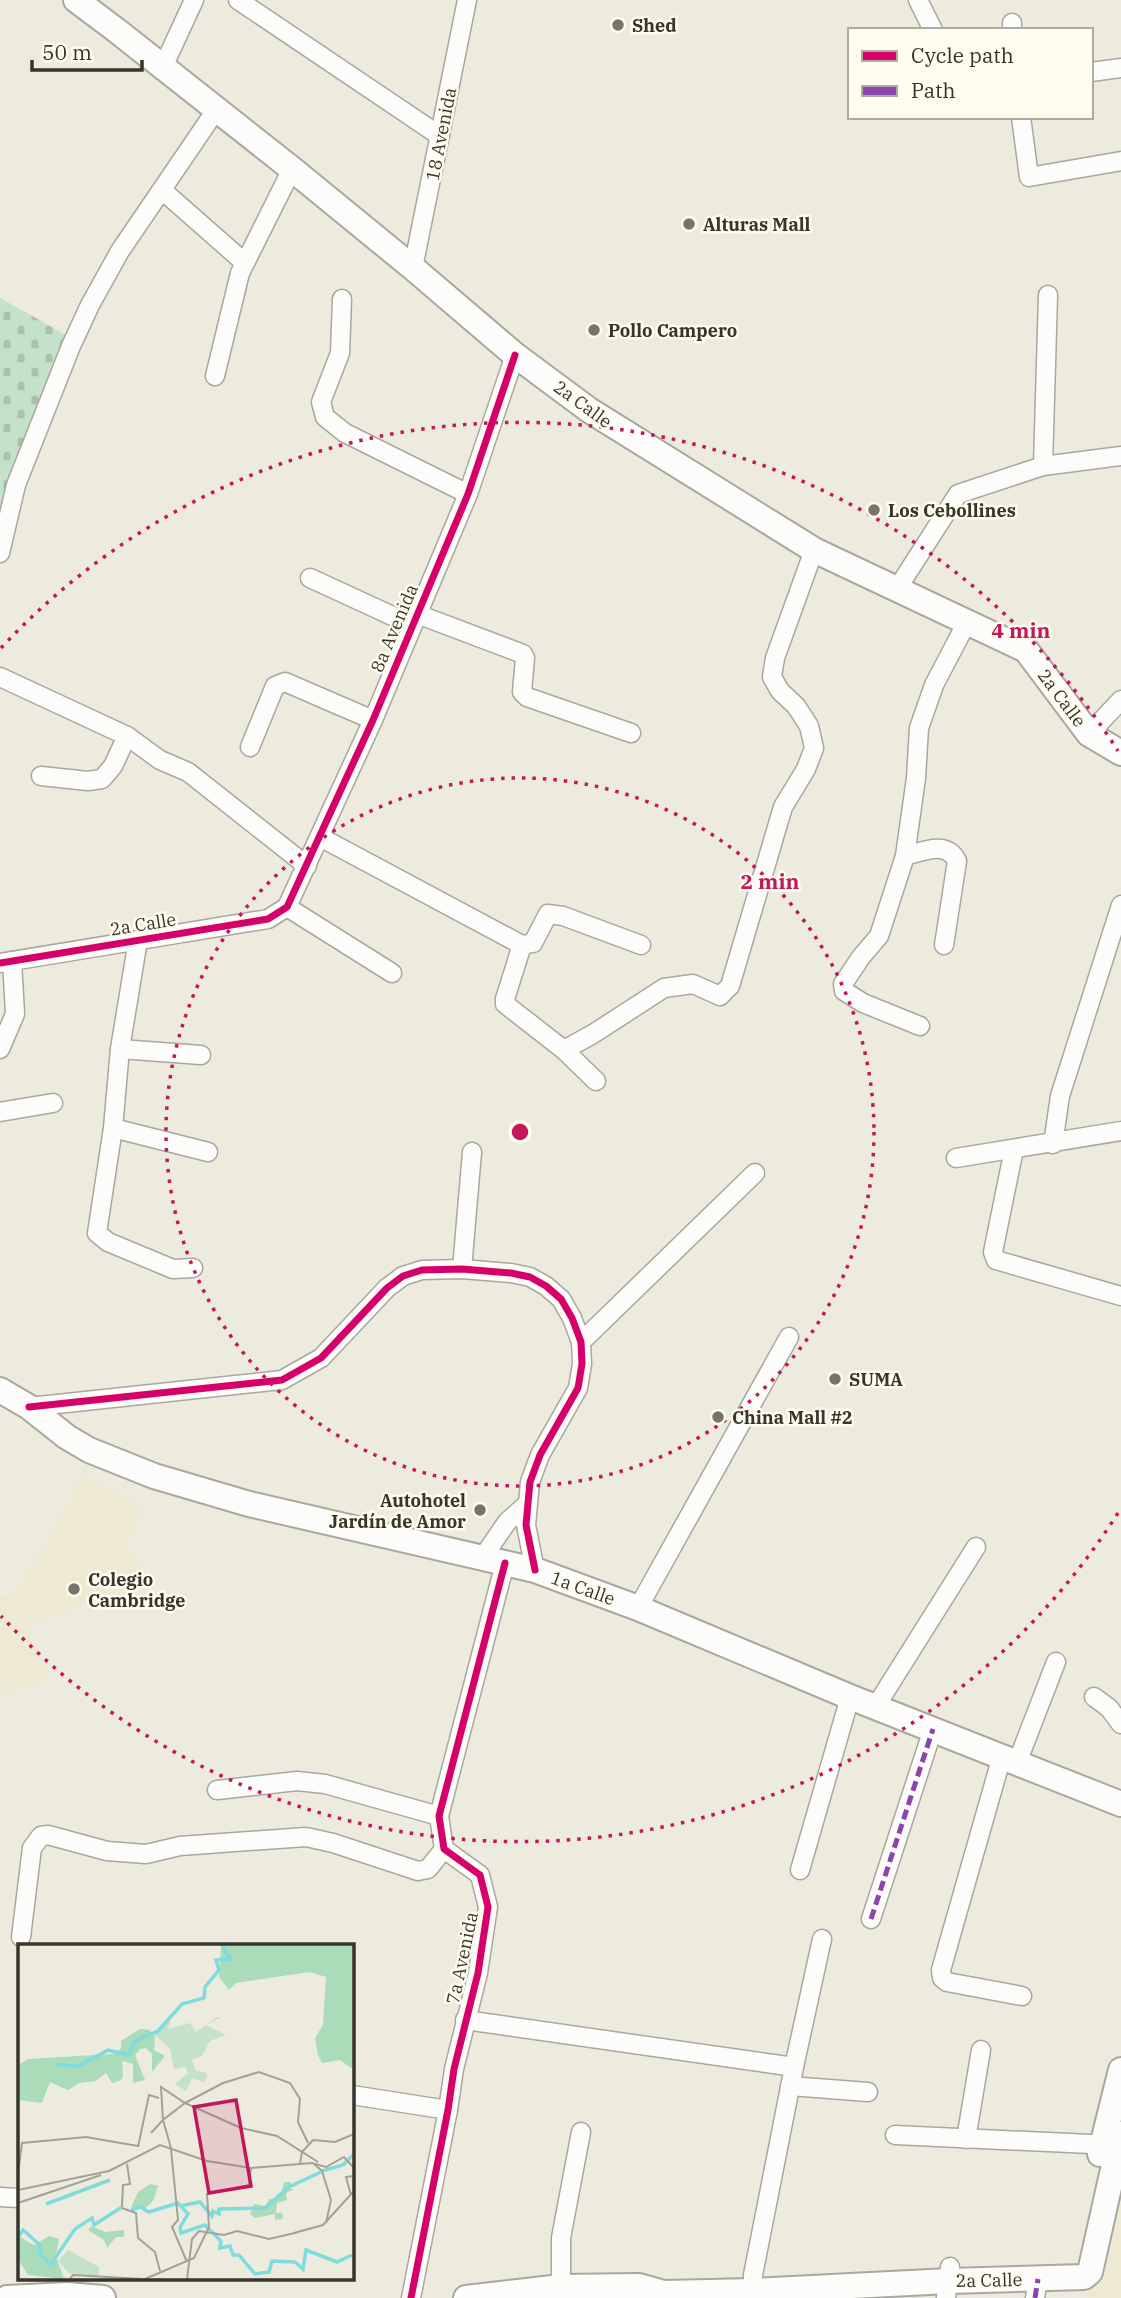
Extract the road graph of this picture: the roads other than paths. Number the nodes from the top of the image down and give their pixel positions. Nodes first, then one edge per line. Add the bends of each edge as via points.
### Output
1 (76, 0) edge
2 (194, 0) edge
3 (238, 0) edge
4 (467, 0) edge
5 (918, 0) edge
6 (932, 28) edge
7 (163, 66) junction
8 (1121, 68) edge
9 (1093, 72) edge
10 (216, 110) junction
11 (1021, 119) edge
12 (440, 136) junction
13 (1121, 161) edge
14 (292, 169) junction
15 (162, 190) junction
16 (245, 263) junction
17 (413, 268) junction
18 (1048, 295) dead end
19 (342, 299) dead end
20 (515, 355) junction
21 (215, 376) dead end
22 (1121, 456) edge
23 (1043, 466) junction
24 (468, 494) junction
25 (814, 550) junction
26 (0, 553) edge
27 (310, 578) dead end
28 (897, 589) junction
29 (414, 619) junction
30 (967, 622) junction
31 (0, 677) edge
32 (1121, 700) edge
33 (373, 720) junction
34 (631, 733) dead end
35 (1089, 734) junction
36 (127, 736) junction
37 (250, 747) dead end
38 (1121, 753) edge
39 (41, 775) dead end
40 (320, 837) junction
41 (905, 856) junction
42 (307, 866) junction
43 (1121, 905) edge
44 (287, 907) junction
45 (138, 940) junction
46 (522, 945) junction
47 (641, 945) dead end
48 (944, 945) dead end
49 (6, 962) edge
50 (392, 973) dead end
51 (920, 1026) dead end
52 (0, 1049) edge
53 (120, 1049) junction
54 (564, 1051) junction
55 (201, 1055) dead end
56 (596, 1081) dead end
57 (53, 1103) dead end
58 (0, 1112) edge
59 (113, 1128) junction
60 (1121, 1131) edge
61 (1053, 1144) junction
62 (1014, 1149) junction
63 (208, 1152) dead end
64 (472, 1153) dead end
65 (956, 1158) dead end
66 (755, 1173) dead end
67 (192, 1268) dead end
68 (462, 1269) junction
69 (1121, 1296) edge
70 (789, 1337) dead end
71 (581, 1342) junction
72 (0, 1390) edge
73 (29, 1407) junction
74 (527, 1504) junction
75 (976, 1548) dead end
76 (494, 1560) junction
77 (534, 1570) junction
78 (638, 1608) junction
79 (1056, 1662) dead end
80 (850, 1697) junction
81 (1094, 1697) dead end
82 (876, 1706) junction
83 (1121, 1724) edge
84 (933, 1729) junction
85 (1009, 1759) junction
86 (216, 1790) dead end
87 (1121, 1804) edge
88 (439, 1816) junction
89 (444, 1849) junction
90 (800, 1870) dead end
91 (872, 1919) dead end
92 (21, 1937) dead end
93 (822, 1939) dead end
94 (1023, 1996) dead end
95 (465, 2020) junction
96 (981, 2050) dead end
97 (794, 2067) junction
98 (1121, 2070) edge
99 (790, 2086) junction
100 (868, 2092) dead end
101 (354, 2095) edge
102 (448, 2110) junction
103 (581, 2132) dead end
104 (895, 2136) dead end
105 (966, 2139) junction
106 (1115, 2152) edge
107 (0, 2197) edge
108 (18, 2198) edge
109 (1083, 2266) junction
110 (948, 2282) edge
111 (753, 2283) junction
112 (67, 2287) edge
113 (561, 2287) junction
114 (1036, 2288) edge
115 (7, 2298) edge
116 (103, 2298) edge
117 (411, 2298) edge
118 (466, 2298) edge

1 - 7 main road, 2a Calle
2 - 7 street
3 - 12 street
4 - 12 street, 18 Avenida
5 - 6 street
7 - 10 main road, 2a Calle
8 - 9 street
10 - 14 main road, 2a Calle
10 - 15 street
11 - 13 street via 1029,177
12 - 17 street, 18 Avenida
14 - 16 street
14 - 17 main road, 2a Calle
15 - 16 street
15 - 26 street via 120,251 71,346 16,485
16 - 21 street
17 - 20 main road, 2a Calle
18 - 23 street
19 - 24 street via 340,353 321,402 325,416 345,433
20 - 24 street, 8a Avenida
20 - 25 main road, 2a Calle via 628,436
22 - 23 street
23 - 28 street via 958,494
24 - 29 street, 8a Avenida
25 - 28 main road, 2a Calle
25 - 54 street via 772,677 809,726 814,748 783,807 730,986 720,996 693,984 664,988
27 - 29 street
28 - 30 main road, 2a Calle
29 - 33 street, 8a Avenida
29 - 34 street via 523,654 522,692 527,697
30 - 35 main road, 2a Calle via 1026,650
30 - 41 street via 934,685 919,729
31 - 36 street
32 - 35 street
33 - 37 street via 285,682 275,686
33 - 40 street, 8a Avenida
35 - 38 main road, 2a Calle
36 - 39 street via 102,779 88,782
36 - 42 street via 160,760 188,772
40 - 42 street, 8a Avenida
40 - 46 street
41 - 48 street via 938,848 957,861
41 - 51 street via 879,936 843,984 844,992 863,1003
42 - 44 street, 8a Avenida
43 - 61 street via 1060,1096
44 - 45 street, 2a Calle via 268,919
44 - 50 street
45 - 49 street, 2a Calle
45 - 53 street
46 - 47 street via 533,943 552,914
46 - 54 street via 505,1004
49 - 52 street via 15,1014
53 - 55 street
53 - 59 street
54 - 56 street
57 - 58 street
59 - 63 street
59 - 67 street via 97,1233 173,1269
60 - 61 street
61 - 62 street
62 - 65 street
62 - 69 street via 993,1252 996,1259
64 - 68 street
66 - 71 street
68 - 71 street via 511,1273 546,1286 561,1299
68 - 73 street via 422,1270 403,1276 321,1358 282,1380
70 - 78 street
71 - 74 street via 578,1388 540,1455
72 - 73 main road, 1a Calle
73 - 76 main road, 1a Calle via 89,1450 154,1476 249,1504
74 - 76 street via 507,1522
74 - 77 street
75 - 82 street
76 - 77 main road, 1a Calle
76 - 88 street
77 - 78 main road, 1a Calle
78 - 80 main road, 1a Calle
79 - 85 street
80 - 82 main road, 1a Calle
80 - 90 street
81 - 83 street
82 - 84 main road, 1a Calle
84 - 85 main road, 1a Calle
84 - 91 street
85 - 87 main road, 1a Calle
85 - 94 street via 941,1970 947,1982
86 - 88 street via 310,1782
88 - 89 street
89 - 92 street via 428,1869 418,1871 306,1837 180,1846 146,1854 107,1851 41,1836 32,1848
89 - 95 street, 7a Avenida via 480,1875 488,1907
93 - 97 street
95 - 97 street
95 - 102 street, 7a Avenida
96 - 105 street
97 - 99 street
98 - 106 main road
99 - 100 street
99 - 111 street
101 - 102 street
102 - 117 street, 7a Avenida
103 - 113 street via 561,2238
104 - 105 street
105 - 106 street
106 - 109 main road
107 - 108 street
109 - 110 main road, 2a Calle via 1074,2260
109 - 114 main road, 2a Calle
110 - 111 main road, 2a Calle
110 - 114 main road, 2a Calle
111 - 113 main road, 2a Calle via 664,2278 639,2286
112 - 115 main road
112 - 116 main road
113 - 118 main road, 2a Calle

